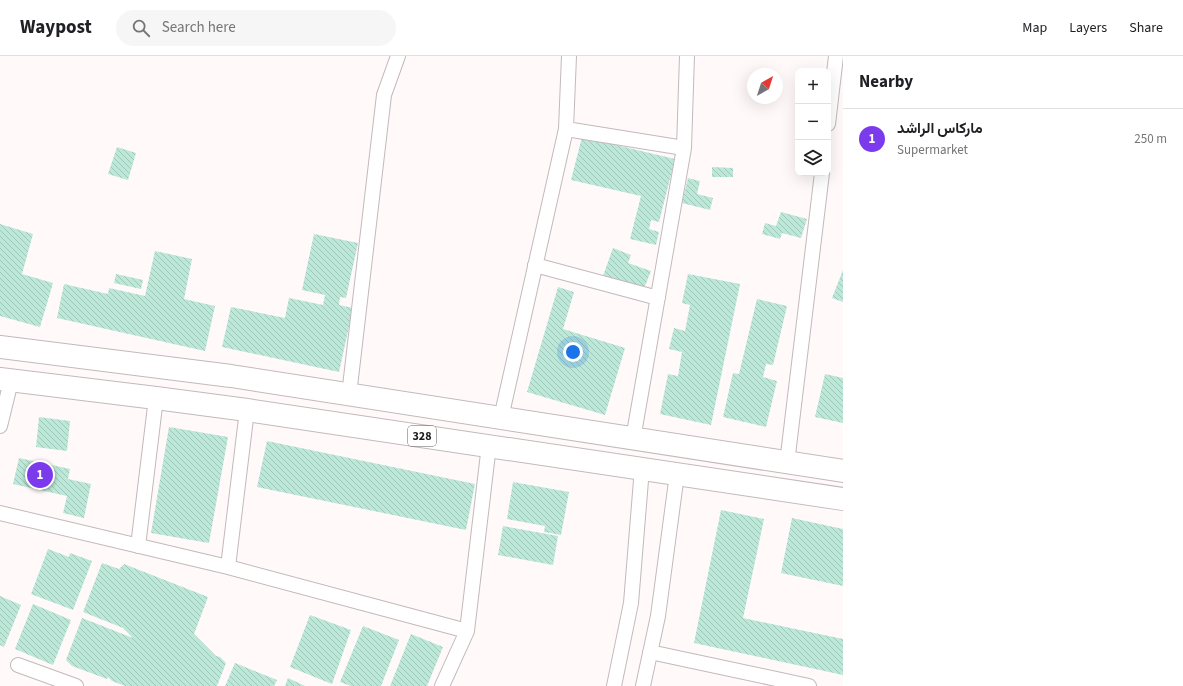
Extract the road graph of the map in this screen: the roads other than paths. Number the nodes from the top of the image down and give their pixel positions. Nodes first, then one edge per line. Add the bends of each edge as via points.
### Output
1 (398, 56) edge
2 (569, 56) edge
3 (687, 56) edge
4 (836, 56) edge
5 (830, 104) edge
6 (566, 129) junction
7 (684, 148) junction
8 (822, 176) edge
9 (535, 265) junction
10 (658, 298) junction
11 (0, 347) edge
12 (5, 380) edge
13 (349, 395) junction
14 (156, 398) junction
15 (247, 410) junction
16 (501, 418) junction
17 (0, 426) edge
18 (633, 439) junction
19 (489, 445) junction
20 (787, 462) junction
21 (642, 468) junction
22 (843, 471) edge
23 (678, 474) junction
24 (843, 499) edge
25 (0, 513) edge
26 (138, 546) junction
27 (228, 567) junction
28 (467, 631) junction
29 (650, 652) junction
30 (18, 665) dead end
31 (76, 686) edge
32 (442, 686) edge
33 (614, 686) edge
34 (643, 686) edge
35 (809, 686) edge

1 - 13 street via 384,95
2 - 6 street
3 - 7 street
4 - 5 street
6 - 7 street
6 - 9 street
7 - 10 street
8 - 20 street
9 - 10 street
9 - 16 street
10 - 18 street
11 - 13 main road via 231,376
12 - 14 main road, 328
12 - 17 street
13 - 16 main road
14 - 15 main road, 328
14 - 26 street
15 - 19 main road, 328
15 - 27 street
16 - 18 main road
18 - 20 main road
19 - 21 main road, 328
19 - 28 street
20 - 22 main road
21 - 23 main road, 328
21 - 33 street via 631,603
23 - 24 main road, 328
23 - 29 street via 658,616
25 - 26 street
26 - 27 street
27 - 28 street
28 - 32 street
29 - 34 street
29 - 35 street
30 - 31 street

